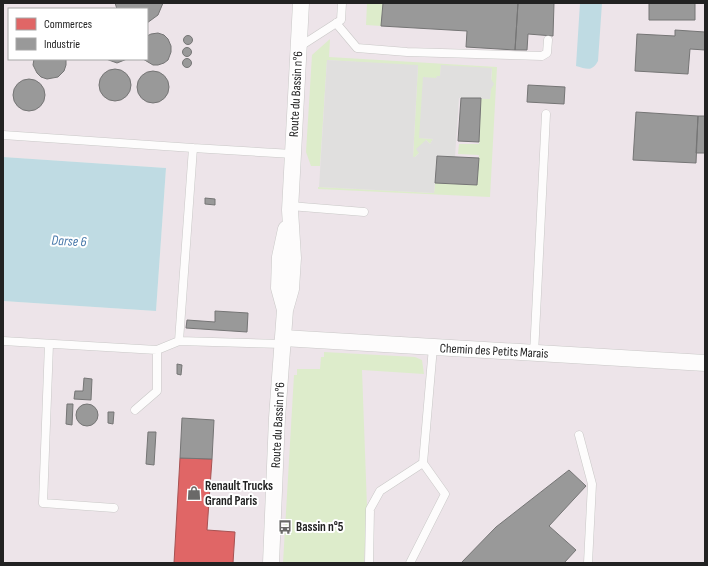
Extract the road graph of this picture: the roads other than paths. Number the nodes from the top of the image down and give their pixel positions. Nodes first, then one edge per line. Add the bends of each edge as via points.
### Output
1 (301, 3) edge
2 (342, 3) edge
3 (336, 23) junction
4 (548, 40) dead end
5 (299, 47) junction
6 (546, 114) dead end
7 (3, 135) edge
8 (193, 148) junction
9 (293, 154) junction
10 (290, 208) junction
11 (364, 212) dead end
12 (3, 341) edge
13 (179, 341) junction
14 (283, 341) junction
15 (49, 344) junction
16 (433, 347) junction
17 (157, 350) junction
18 (534, 354) junction
19 (705, 363) edge
20 (135, 410) dead end
21 (579, 435) dead end
22 (423, 463) junction
23 (114, 508) dead end
24 (271, 563) edge
25 (369, 563) edge
26 (410, 563) edge
27 (588, 563) edge

1 - 5 street, Route du Bassin n°6
2 - 3 lane via 341,20
3 - 4 lane via 357,48 542,56 547,53
3 - 5 lane
5 - 9 street, Route du Bassin n°6
6 - 18 lane
7 - 8 lane
8 - 9 lane
8 - 13 lane
9 - 10 street, Route du Bassin n°6
10 - 11 lane
10 - 14 street, Route du Bassin n°6 via 293,258 291,288 284,310
12 - 15 lane
13 - 14 lane
13 - 17 lane
14 - 16 street, Chemin des Petits Marais
14 - 24 street, Route du Bassin n°6
15 - 17 lane
15 - 23 lane via 43,503
16 - 18 street, Chemin des Petits Marais
16 - 22 lane
17 - 20 lane via 157,391
18 - 19 street, Chemin des Petits Marais
21 - 27 lane via 592,484
22 - 25 lane via 380,491 370,509
22 - 26 lane via 445,494

